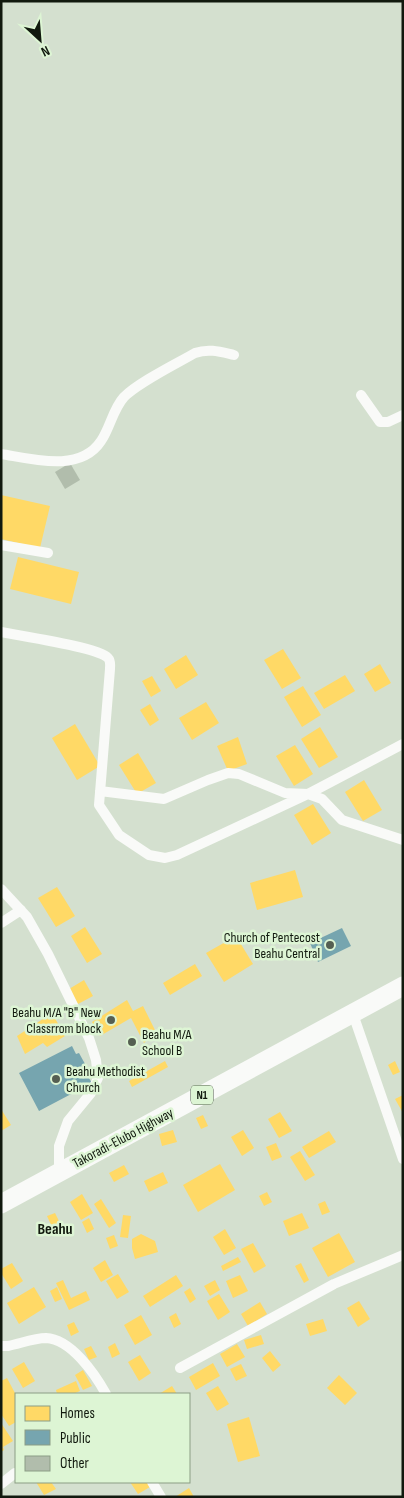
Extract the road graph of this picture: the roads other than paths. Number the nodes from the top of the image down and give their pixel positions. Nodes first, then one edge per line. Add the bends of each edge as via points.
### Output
1 (234, 355) dead end
2 (361, 395) dead end
3 (403, 415) edge
4 (1, 454) edge
5 (1, 545) edge
6 (48, 553) dead end
7 (1, 632) edge
8 (403, 744) edge
9 (100, 791) junction
10 (308, 794) junction
11 (403, 840) edge
12 (1, 889) edge
13 (21, 910) junction
14 (1, 923) edge
15 (403, 986) edge
16 (353, 1014) junction
17 (403, 1159) edge
18 (59, 1172) junction
19 (1, 1204) edge
20 (403, 1255) edge
21 (1, 1346) edge
22 (180, 1368) dead end
23 (105, 1393) edge
24 (15, 1473) edge
25 (153, 1483) edge
26 (1, 1484) edge
27 (161, 1497) edge

1 - 4 street via 212,350 195,353 129,393 119,403 101,441 87,454 60,462
2 - 3 street via 380,422
5 - 6 street
7 - 9 street via 87,649 107,657 110,669
8 - 10 street
9 - 10 street via 164,799 228,773 239,774 285,793
9 - 10 street via 99,805 119,835 150,855 166,858
10 - 11 street via 322,799 342,820
12 - 13 street
13 - 14 street
13 - 18 street via 48,954 89,1038 96,1060 98,1078 68,1121 59,1146
15 - 16 highway, Takoradi-Elubo Highway / N1
16 - 17 street
16 - 18 highway, Takoradi-Elubo Highway / N1
18 - 19 highway, Takoradi-Elubo Highway / N1
20 - 22 street via 334,1284
21 - 23 street via 45,1338 56,1340 77,1353
24 - 26 street
25 - 27 street

